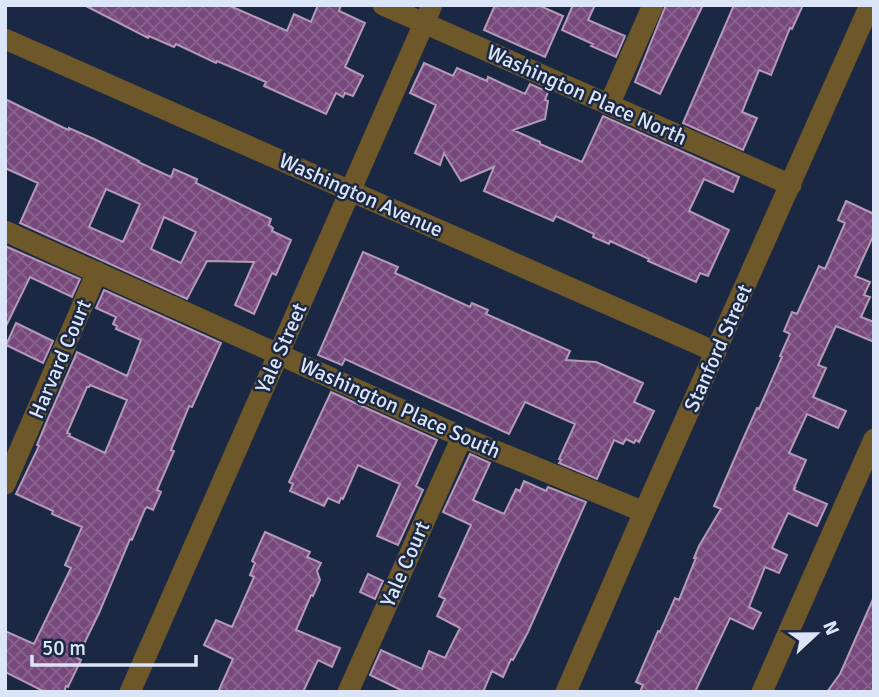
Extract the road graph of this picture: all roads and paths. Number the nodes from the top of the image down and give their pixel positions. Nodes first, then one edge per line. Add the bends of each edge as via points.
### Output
1 (383, 5) edge
2 (653, 5) edge
3 (870, 5) edge
4 (428, 14) edge
5 (5, 39) edge
6 (609, 106) junction
7 (791, 186) junction
8 (350, 190) junction
9 (5, 231) edge
10 (97, 272) junction
11 (716, 352) junction
12 (278, 355) junction
13 (462, 437) junction
14 (874, 439) edge
15 (5, 484) edge
16 (644, 512) junction
17 (130, 692) edge
18 (348, 692) edge
19 (566, 692) edge
20 (762, 692) edge

1 - 4 street, Washington Place North
2 - 6 street
3 - 7 street, Stanford Street
4 - 6 street, Washington Place North
4 - 8 street, Yale Street
5 - 8 street, Washington Avenue
6 - 7 street, Washington Place North
7 - 11 street, Stanford Street
8 - 11 street, Washington Avenue
8 - 12 street, Yale Street
9 - 10 street, Washington Place South
10 - 12 street, Washington Place South
10 - 15 street, Harvard Court
11 - 16 street, Stanford Street
12 - 13 street, Washington Place South
12 - 17 street, Yale Street
13 - 16 street, Washington Place South
13 - 18 street, Yale Court
14 - 20 street
16 - 19 street, Stanford Street

